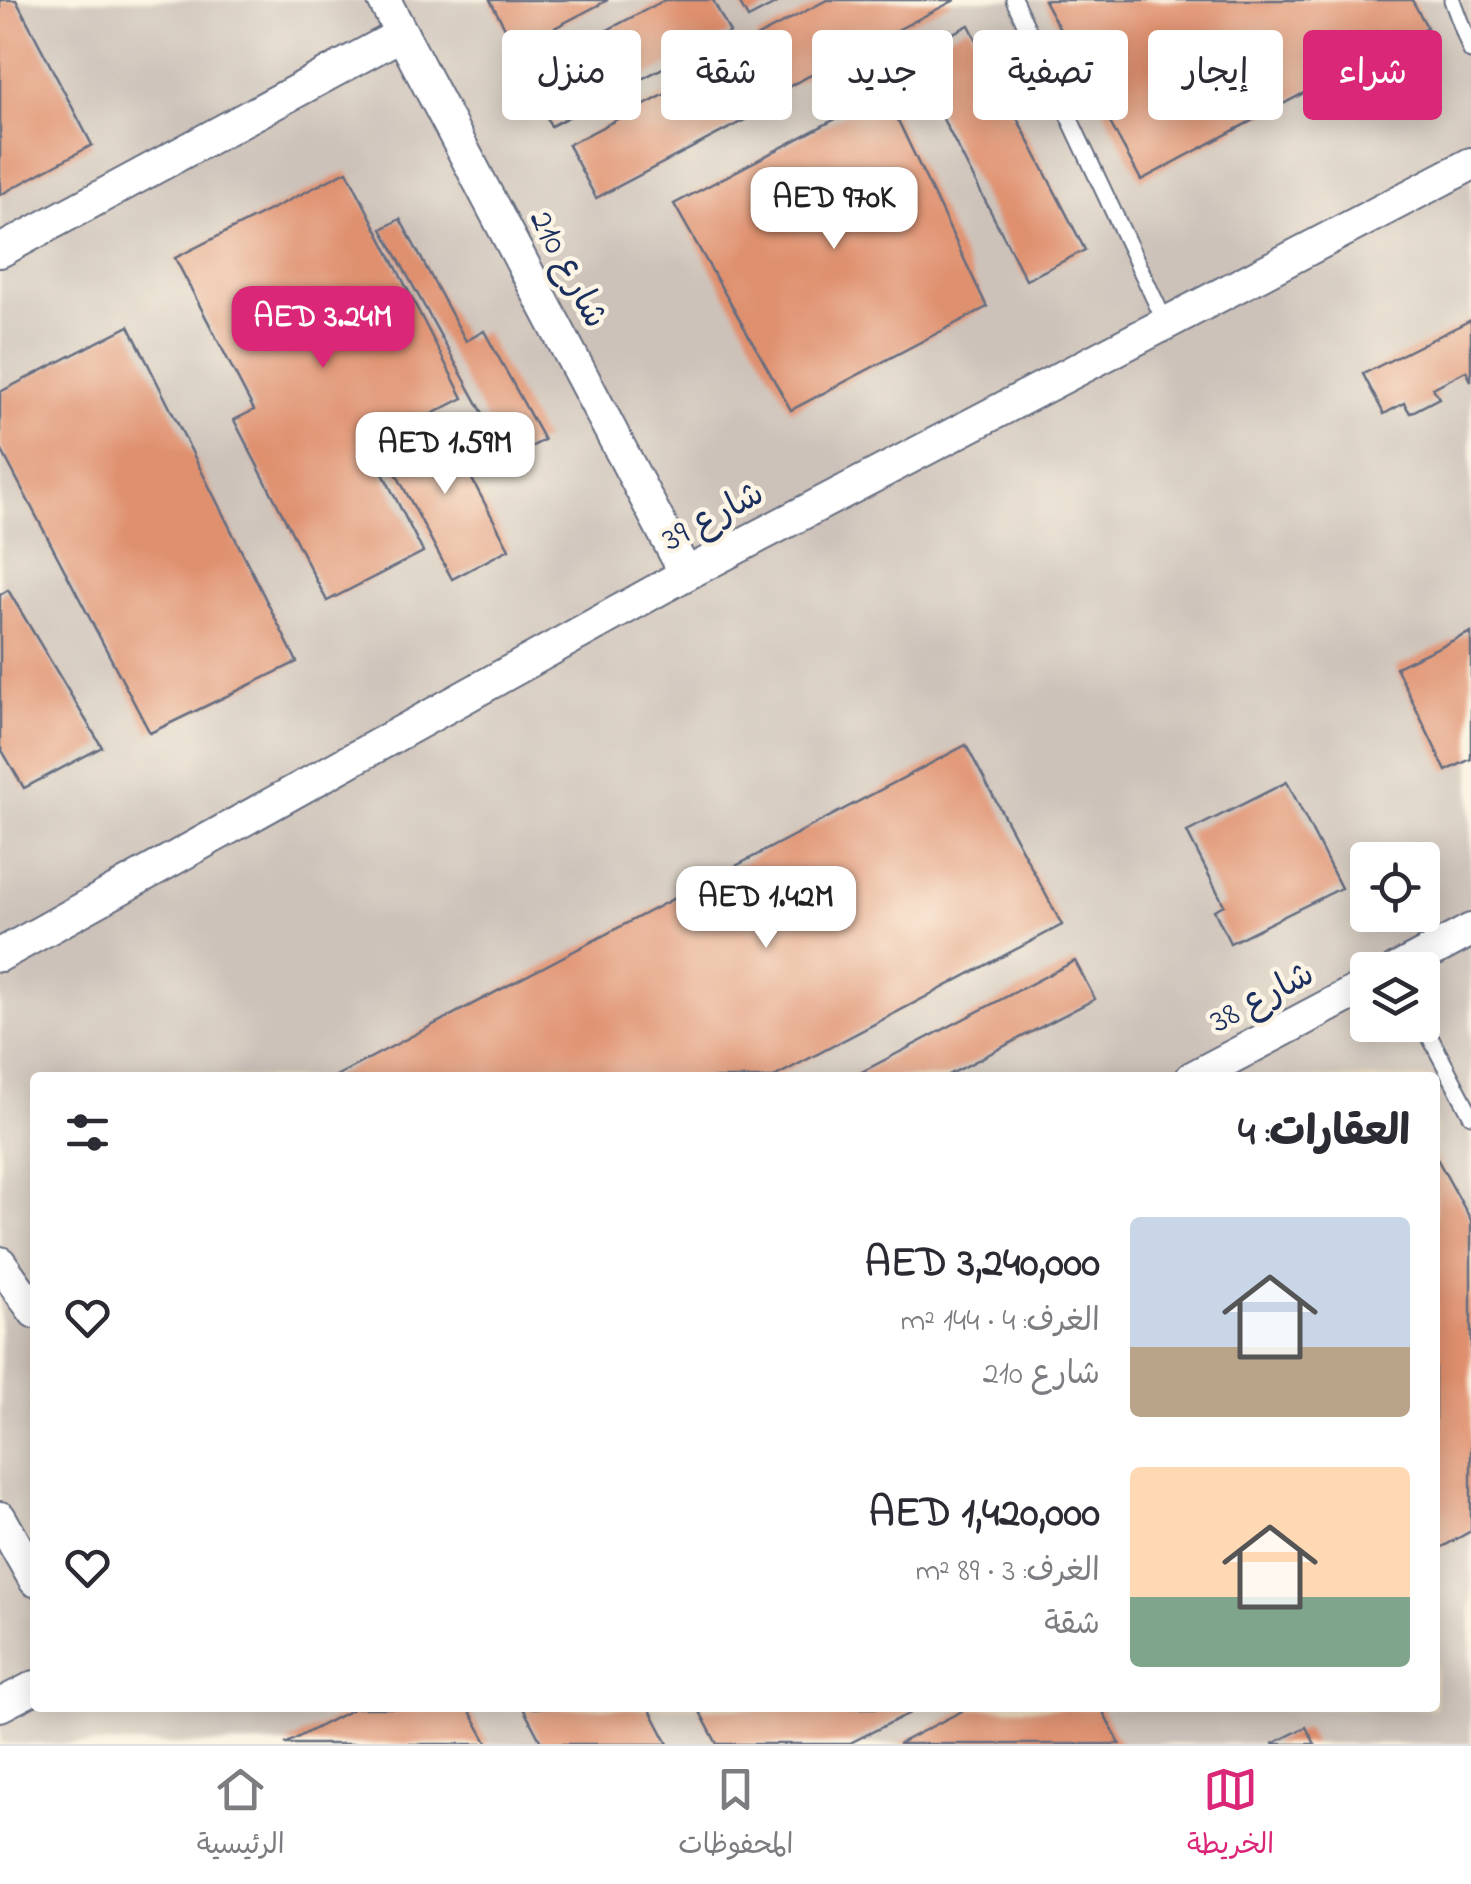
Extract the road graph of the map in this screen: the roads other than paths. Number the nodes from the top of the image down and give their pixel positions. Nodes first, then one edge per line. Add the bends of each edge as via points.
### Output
1 (384, 0) edge
2 (1014, 0) edge
3 (1452, 0) edge
4 (402, 34) junction
5 (1471, 51) edge
6 (1471, 164) edge
7 (0, 251) edge
8 (1166, 324) junction
9 (686, 574) junction
10 (1471, 930) edge
11 (1430, 952) edge
12 (0, 955) edge
13 (1350, 995) edge
14 (1433, 1042) edge
15 (1203, 1072) edge
16 (1471, 1115) edge
17 (0, 1262) edge
18 (30, 1305) edge
19 (0, 1518) edge
20 (30, 1571) edge
21 (30, 1690) edge
22 (0, 1705) edge

1 - 4 street, شارع 210
2 - 8 lane
3 - 5 lane
4 - 7 street
4 - 9 street, شارع 210
6 - 8 street, شارع 39
8 - 9 street, شارع 39
9 - 12 street, شارع 39
10 - 11 street
13 - 15 street, شارع 38
14 - 16 lane
17 - 18 street
19 - 20 street
21 - 22 street

